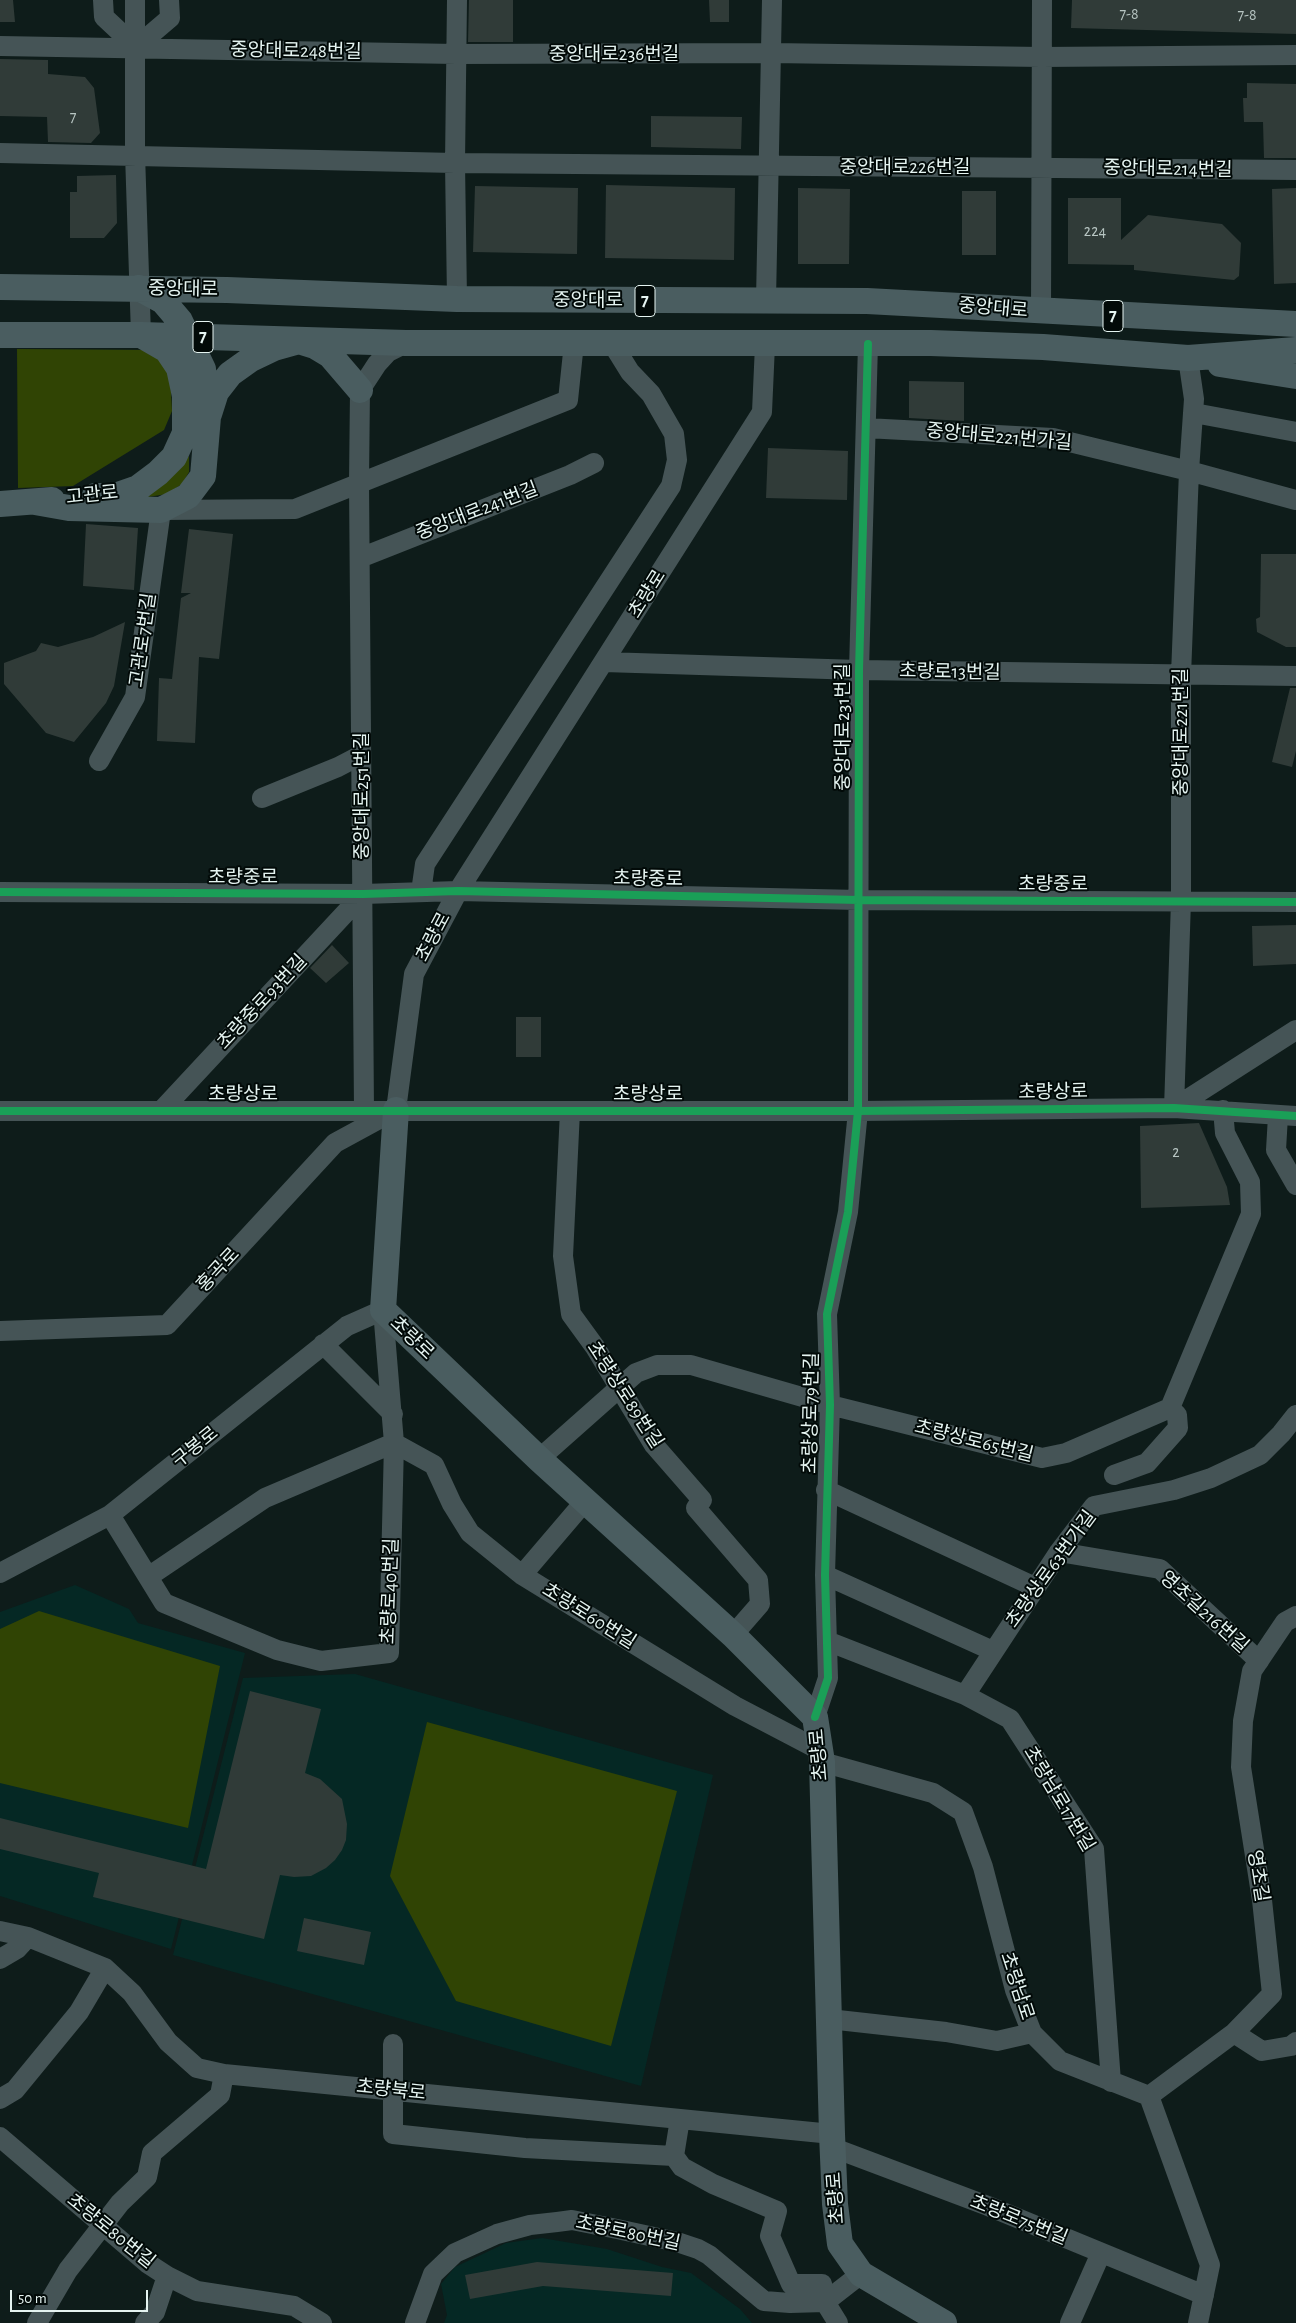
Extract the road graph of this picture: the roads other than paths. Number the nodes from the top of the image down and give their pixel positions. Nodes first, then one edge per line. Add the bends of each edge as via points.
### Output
1 (103, 0) edge
2 (135, 0) edge
3 (169, 0) edge
4 (457, 0) edge
5 (772, 0) edge
6 (1042, 0) edge
7 (0, 46) edge
8 (136, 47) junction
9 (772, 53) junction
10 (456, 54) junction
11 (1296, 55) edge
12 (1041, 57) junction
13 (0, 153) edge
14 (136, 154) junction
15 (455, 163) junction
16 (769, 166) junction
17 (1040, 167) junction
18 (1296, 170) edge
19 (0, 287) edge
20 (139, 288) junction
21 (457, 299) junction
22 (766, 300) junction
23 (1041, 312) junction
24 (1296, 324) edge
25 (0, 335) edge
26 (140, 335) junction
27 (189, 337) junction
28 (299, 341) junction
29 (406, 343) junction
30 (574, 343) junction
31 (612, 343) junction
32 (868, 344) junction
33 (765, 345) junction
34 (1296, 350) edge
35 (1188, 358) junction
36 (1296, 376) edge
37 (360, 390) junction
38 (1194, 413) junction
39 (208, 417) junction
40 (866, 428) junction
41 (1296, 432) edge
42 (594, 463) dead end
43 (1189, 471) junction
44 (359, 482) junction
45 (1296, 500) edge
46 (35, 502) junction
47 (0, 504) edge
48 (161, 510) junction
49 (360, 558) junction
50 (604, 662) junction
51 (859, 670) junction
52 (1181, 675) junction
53 (1296, 676) edge
54 (362, 755) junction
55 (99, 761) dead end
56 (262, 798) dead end
57 (458, 891) junction
58 (0, 892) edge
59 (421, 892) junction
60 (363, 894) junction
61 (860, 900) junction
62 (1181, 901) junction
63 (1296, 902) edge
64 (1296, 1030) edge
65 (1174, 1108) junction
66 (161, 1110) junction
67 (364, 1110) junction
68 (396, 1110) junction
69 (858, 1110) junction
70 (1223, 1110) junction
71 (0, 1111) edge
72 (570, 1111) junction
73 (1287, 1116) edge
74 (1296, 1186) edge
75 (383, 1310) junction
76 (0, 1331) edge
77 (323, 1344) junction
78 (618, 1387) junction
79 (830, 1405) junction
80 (1170, 1408) junction
81 (393, 1414) junction
82 (1296, 1415) edge
83 (394, 1443) junction
84 (539, 1459) junction
85 (1114, 1475) dead end
86 (826, 1490) junction
87 (586, 1500) junction
88 (110, 1515) junction
89 (1058, 1552) junction
90 (0, 1573) edge
91 (522, 1575) junction
92 (825, 1575) junction
93 (148, 1577) junction
94 (1035, 1587) junction
95 (1296, 1616) edge
96 (733, 1635) junction
97 (827, 1641) junction
98 (992, 1651) junction
99 (1259, 1661) junction
100 (965, 1695) junction
101 (816, 1717) junction
102 (821, 1756) junction
103 (0, 1931) edge
104 (28, 1937) junction
105 (0, 1959) edge
106 (105, 1968) junction
107 (829, 2019) junction
108 (1032, 2033) junction
109 (1234, 2033) junction
110 (1296, 2042) edge
111 (393, 2044) dead end
112 (224, 2074) junction
113 (1111, 2082) junction
114 (394, 2090) junction
115 (1149, 2096) junction
116 (0, 2099) edge
117 (680, 2119) junction
118 (0, 2137) edge
119 (833, 2141) junction
120 (674, 2156) junction
121 (102, 2226) junction
122 (1101, 2253) junction
123 (861, 2274) junction
124 (167, 2276) junction
125 (1204, 2295) junction
126 (825, 2302) junction
127 (37, 2323) edge
128 (145, 2323) edge
129 (322, 2323) edge
130 (415, 2323) edge
131 (838, 2323) edge
132 (944, 2323) edge
133 (1070, 2323) edge
134 (1198, 2323) edge

1 - 8 street via 104,17
2 - 8 street
3 - 8 street via 170,18
4 - 10 street
5 - 9 street
6 - 12 street
7 - 8 street, 중앙대로248번길
8 - 10 street, 중앙대로248번길
8 - 14 street
9 - 10 street, 중앙대로236번길
9 - 12 street
9 - 16 street
10 - 15 street
11 - 12 street
12 - 17 street
13 - 14 street
14 - 15 street
14 - 20 street
15 - 16 street
15 - 21 street
16 - 17 street, 중앙대로226번길
16 - 22 street
17 - 18 street, 중앙대로214번길
17 - 23 street
19 - 20 main road, 중앙대로 / 7
20 - 21 main road, 중앙대로 / 7
20 - 26 street
20 - 27 main road, 고관로 via 163,301 180,320
21 - 22 main road, 중앙대로 / 7
22 - 23 main road, 중앙대로 / 7 via 930,303
23 - 24 main road, 중앙대로 / 7
25 - 26 main road, 중앙대로 / 7
26 - 27 main road, 중앙대로 / 7
26 - 46 main road, 고관로 via 167,350 178,368 185,396 185,433 174,457 138,488 115,496
27 - 28 main road, 중앙대로 / 7
27 - 39 main road, 고관로 via 203,369
28 - 29 main road, 중앙대로 / 7
28 - 37 main road via 330,355
28 - 39 main road, 고관로 via 258,355 230,374 216,392
29 - 30 main road, 중앙대로 / 7
29 - 37 street via 388,352
30 - 31 main road, 중앙대로 / 7
30 - 44 street via 568,400
31 - 33 main road, 중앙대로 / 7
31 - 59 street via 630,372 651,394 674,434 678,460 671,486 424,864
32 - 33 main road, 중앙대로 / 7
32 - 35 main road, 중앙대로 / 7 via 1044,347
32 - 40 street, 중앙대로231번길
33 - 50 street, 초량로 via 762,412
34 - 35 main road, 중앙대로 / 7
35 - 36 main road, 중앙대로 / 7
35 - 38 street, 중앙대로221번길
37 - 44 street, 중앙대로251번길
38 - 41 street
38 - 43 street, 중앙대로221번길
39 - 48 main road, 고관로 via 203,476 188,496
40 - 43 street, 중앙대로221번가길 via 1053,438
40 - 51 street, 중앙대로231번길
42 - 49 street, 중앙대로241번길
43 - 45 street, 중앙대로221번가길
43 - 52 street, 중앙대로221번길
44 - 48 street via 295,509
44 - 49 street, 중앙대로251번길
46 - 47 main road, 고관로
46 - 48 main road, 고관로 via 69,508
48 - 55 street, 고관로7번길 via 135,697
49 - 54 street, 중앙대로251번길
50 - 51 street, 초량로13번길
50 - 57 street, 초량로
51 - 52 street, 초량로13번길
51 - 61 street, 중앙대로231번길
52 - 53 street, 초량로13번길
52 - 62 street, 중앙대로221번길
54 - 56 street
54 - 60 street, 중앙대로251번길
57 - 59 street, 초량중로
57 - 61 street, 초량중로
57 - 68 street, 초량로 via 414,974
58 - 60 street, 초량중로
59 - 60 street, 초량중로
60 - 66 street, 초량중로93번길
60 - 67 street, 중앙대로251번길
61 - 62 street, 초량중로
61 - 69 street, 중앙대로231번길
62 - 63 street, 초량중로
62 - 65 street, 중앙대로221번길
64 - 65 street
65 - 69 street, 초량상로
65 - 70 street, 초량상로
66 - 67 street, 초량상로
66 - 71 street, 초량상로
67 - 68 street, 초량상로
68 - 72 street, 초량상로
68 - 75 main road, 초량로
68 - 76 street, 홍곡로 via 335,1143 167,1325
69 - 72 street, 초량상로
69 - 79 street, 초량상로79번길 via 848,1212 828,1314
70 - 73 street, 초량상로
70 - 80 street via 1225,1133 1250,1182 1251,1214
72 - 78 street, 초량상로89번길 via 563,1256 571,1314
73 - 74 street via 1276,1150
75 - 77 street, 구봉로 via 347,1326
75 - 81 street, 초량로40번길
75 - 84 main road, 초량로
77 - 81 street
77 - 88 street, 구봉로
78 - 79 street, 초량상로65번길 via 636,1372 657,1365 691,1365
78 - 84 street, 초량상로65번길
78 - 96 street, 초량상로89번길 via 654,1445 702,1500 696,1508 758,1580 760,1604
79 - 80 street, 초량상로65번길 via 1042,1458 1066,1452
79 - 86 street, 초량상로79번길
80 - 85 street via 1176,1415 1178,1428 1147,1463
81 - 83 street, 초량로40번길
82 - 89 street, 초량상로63번가길 via 1260,1455 1212,1478 1174,1490 1094,1506
83 - 91 street, 초량로60번길 via 434,1466 470,1533
83 - 93 street via 265,1498
83 - 93 street, 초량로40번길 via 388,1653 321,1661 277,1650 164,1603
84 - 87 main road, 초량로
86 - 92 street, 초량상로79번길
86 - 94 street, 초량상로79번길
87 - 91 street
87 - 96 main road, 초량로
88 - 90 street, 구봉로
88 - 93 street, 초량로40번길
89 - 94 street, 초량상로63번가길
89 - 99 street, 영초길216번길 via 1160,1569
91 - 102 street, 초량로60번길
92 - 97 street, 초량상로79번길
92 - 98 street
94 - 98 street, 초량상로63번가길
95 - 99 street, 영초길 via 1285,1622
96 - 101 main road, 초량로
97 - 100 street, 초량남로17번길
97 - 101 street, 초량상로79번길 via 828,1678
98 - 100 street, 초량상로63번가길
99 - 109 street, 영초길 via 1252,1671 1243,1721 1241,1767 1269,1951 1272,1994
100 - 113 street, 초량남로17번길 via 1010,1719 1094,1849
101 - 102 main road, 초량로
102 - 107 main road, 초량로
102 - 108 street, 초량남로 via 933,1793 963,1812 983,1866 1015,1990
103 - 104 street, 초량북로
104 - 105 street via 17,1949
104 - 106 street, 초량북로
106 - 112 street, 초량북로 via 132,1993 168,2042 198,2068
106 - 116 street via 79,2012 15,2090
107 - 108 street via 997,2041
107 - 119 main road, 초량로
108 - 113 street, 초량남로 via 1060,2061
109 - 110 street via 1262,2052
109 - 115 street, 영초길
111 - 114 street
112 - 114 street, 초량북로
112 - 121 street via 220,2095 152,2153 142,2184 120,2203
113 - 115 street, 초량남로
114 - 117 street, 초량북로
114 - 120 street via 393,2134 526,2148
115 - 125 street via 1210,2265
117 - 119 street, 초량북로
117 - 120 street
118 - 121 street, 초량로80번길
119 - 122 street, 초량로75번길
119 - 123 main road, 초량로 via 840,2244
120 - 126 street via 682,2167 777,2211 770,2236 791,2284 822,2284
121 - 124 street, 초량로80번길
121 - 127 street via 68,2270
122 - 125 street, 초량로75번길
122 - 133 street
123 - 126 street
123 - 132 main road, 초량로
124 - 128 street via 155,2312
124 - 129 street, 초량로80번길 via 197,2291 294,2306
125 - 134 street
126 - 130 street, 초량로80번길 via 790,2304 764,2301 698,2249 572,2220 530,2225 497,2234 455,2254 434,2274
126 - 131 street

